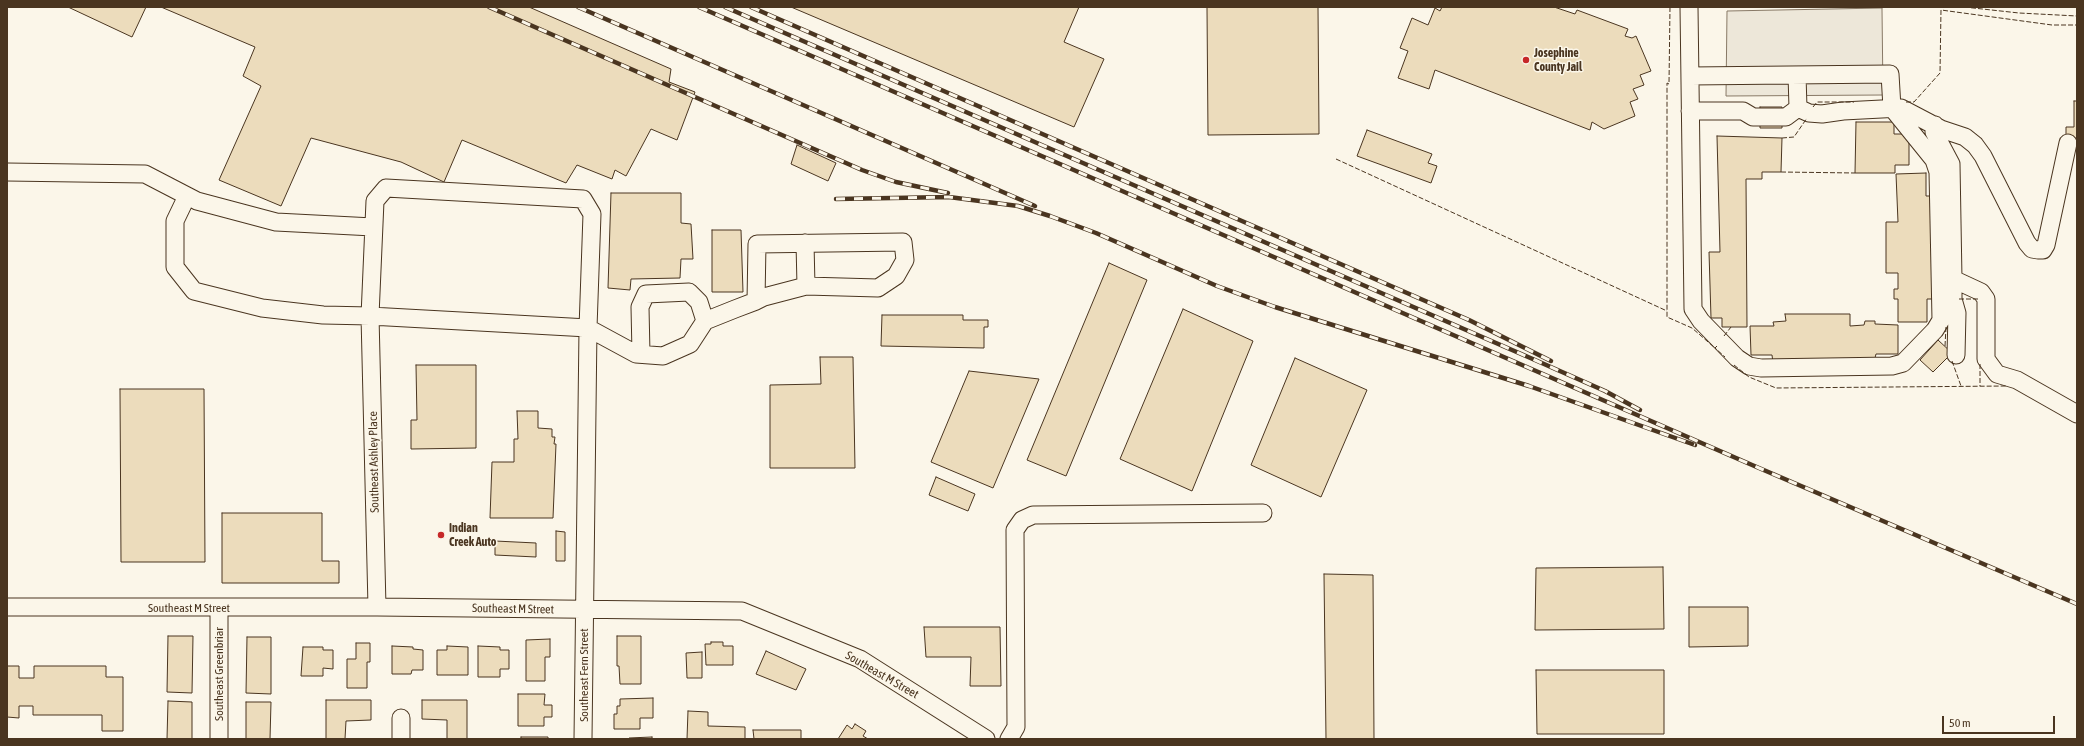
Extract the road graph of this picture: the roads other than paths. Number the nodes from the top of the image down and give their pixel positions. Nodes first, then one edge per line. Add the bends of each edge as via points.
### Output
1 (1689, 7) edge
2 (1797, 75) junction
3 (1690, 76) junction
4 (1798, 108) junction
5 (1892, 108) junction
6 (1690, 111) junction
7 (1934, 125) junction
8 (2068, 143) dead end
9 (7, 172) edge
10 (187, 196) junction
11 (374, 227) junction
12 (805, 243) junction
13 (1953, 279) junction
14 (806, 286) junction
15 (756, 301) junction
16 (370, 316) junction
17 (705, 321) junction
18 (588, 328) junction
19 (641, 354) junction
20 (1956, 355) dead end
21 (2077, 414) edge
22 (1263, 513) dead end
23 (7, 607) edge
24 (377, 607) junction
25 (219, 608) junction
26 (584, 610) junction
27 (401, 718) dead end
28 (219, 739) edge
29 (401, 739) edge
30 (583, 739) edge
31 (986, 739) edge
32 (1010, 739) edge

1 - 3 street
2 - 3 street
2 - 4 street
2 - 5 street via 1890,74
3 - 6 street
4 - 5 street via 1809,113 1822,114
4 - 6 street via 1786,117 1753,117 1743,111
5 - 6 street via 1934,160 1938,172 1941,320 1936,330 1903,363 1892,366 1777,368 1749,366 1737,358 1701,321 1693,309
5 - 7 street via 1906,109
7 - 8 street via 1975,145 2032,249 2043,250 2046,245
7 - 13 street via 1934,132 1951,164
9 - 10 street via 145,174
10 - 11 street via 197,202 276,222
10 - 16 street via 175,221 175,267 194,291 262,308 322,315
11 - 16 street, Southeast Ashley Place
11 - 18 street, Southeast Ashley Place via 375,201 386,188 584,199 592,214
12 - 14 street
12 - 14 street via 903,242 905,260 896,276 878,288
12 - 15 street via 758,244
13 - 20 street via 1953,299 1957,313
13 - 21 street via 1981,292 1986,299 1986,359 1997,374 2017,380
14 - 15 street
15 - 17 street
16 - 18 street
16 - 24 street, Southeast Ashley Place
17 - 19 street via 690,344 663,356
17 - 19 street via 699,302 689,292 646,294 640,307
18 - 19 street via 636,354
18 - 26 street, Southeast Fern Street
22 - 32 street via 1033,515 1022,520 1015,530 1016,727
23 - 25 street, Southeast M Street
24 - 25 street, Southeast M Street
24 - 26 street, Southeast M Street
25 - 28 street, Southeast Greenbriar
26 - 30 street, Southeast Fern Street
26 - 31 street, Southeast M Street via 742,611 860,659
27 - 29 street

